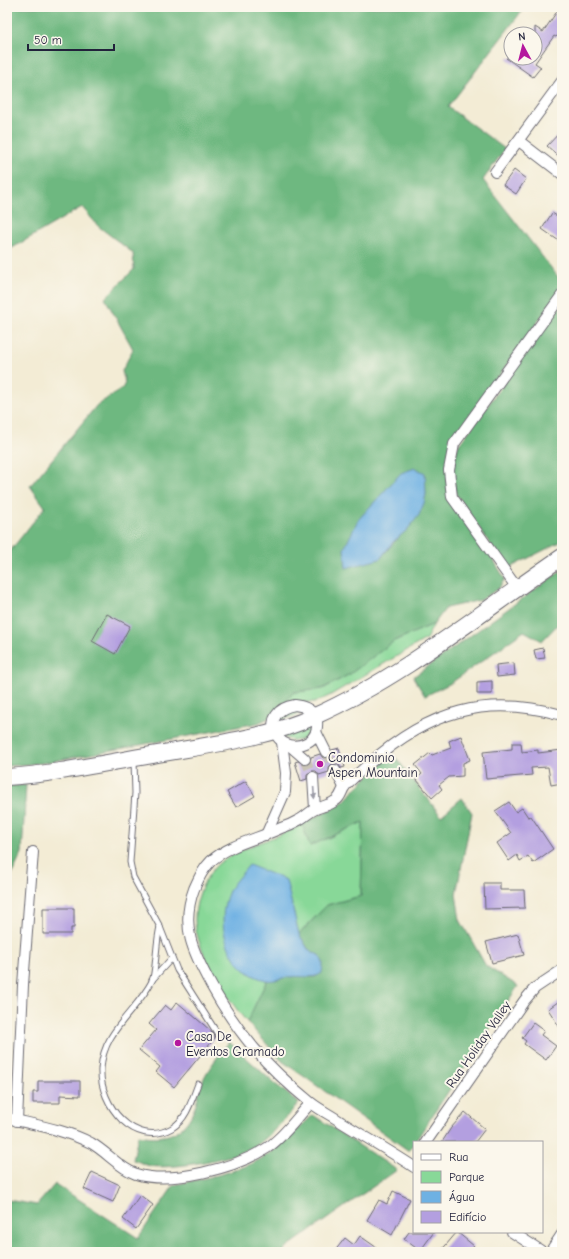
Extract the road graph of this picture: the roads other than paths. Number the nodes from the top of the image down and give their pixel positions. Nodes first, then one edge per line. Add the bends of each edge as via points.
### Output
1 (562, 81) edge
2 (519, 141) junction
3 (495, 172) dead end
4 (562, 174) edge
5 (562, 295) edge
6 (562, 557) edge
7 (517, 588) junction
8 (562, 715) edge
9 (316, 716) junction
10 (316, 732) junction
11 (282, 740) junction
12 (326, 752) tunnel mouth
13 (134, 758) junction
14 (305, 759) tunnel mouth
15 (335, 770) tunnel mouth
16 (7, 777) edge
17 (313, 777) tunnel mouth
18 (344, 787) junction
19 (315, 809) junction
20 (266, 835) junction
21 (34, 852) dead end
22 (160, 927) junction
23 (171, 959) junction
24 (562, 970) edge
25 (152, 980) junction
26 (219, 1036) dead end
27 (198, 1084) dead end
28 (311, 1103) junction
29 (7, 1118) edge
30 (17, 1121) junction
31 (427, 1141) edge
32 (413, 1164) edge
33 (514, 1233) edge
34 (562, 1234) edge
35 (543, 1252) edge
36 (550, 1252) edge

1 - 2 street
2 - 3 street
2 - 4 street
5 - 7 street via 454,444 450,457 452,496
6 - 7 main road
7 - 9 main road via 381,681
8 - 18 street via 506,706 460,710 427,724 398,742 372,761
9 - 10 street
9 - 11 main road
10 - 11 street via 309,742 300,746
10 - 12 street
11 - 13 main road via 237,740
11 - 14 street
11 - 20 street via 286,773 285,792
13 - 16 main road
13 - 22 lane via 135,793 130,862 133,877
15 - 18 street
17 -> 19 street
18 - 19 street via 342,795 336,801
19 - 20 street via 299,820
20 - 28 street via 223,853 200,874 191,896 188,913 189,931 198,960 240,1032 277,1073
21 - 30 street via 23,985
22 - 23 lane
22 - 25 lane
23 - 25 lane
23 - 26 lane
24 - 31 street, Rua Holiday Valley via 535,988 524,1001
25 - 27 lane via 107,1043 101,1071 105,1098 110,1108 128,1125 138,1130 162,1132 173,1127 185,1115
28 - 30 street via 267,1148 234,1163 178,1178 153,1178 135,1174 82,1139
28 - 32 street
29 - 30 street
33 - 35 street
34 - 36 street

